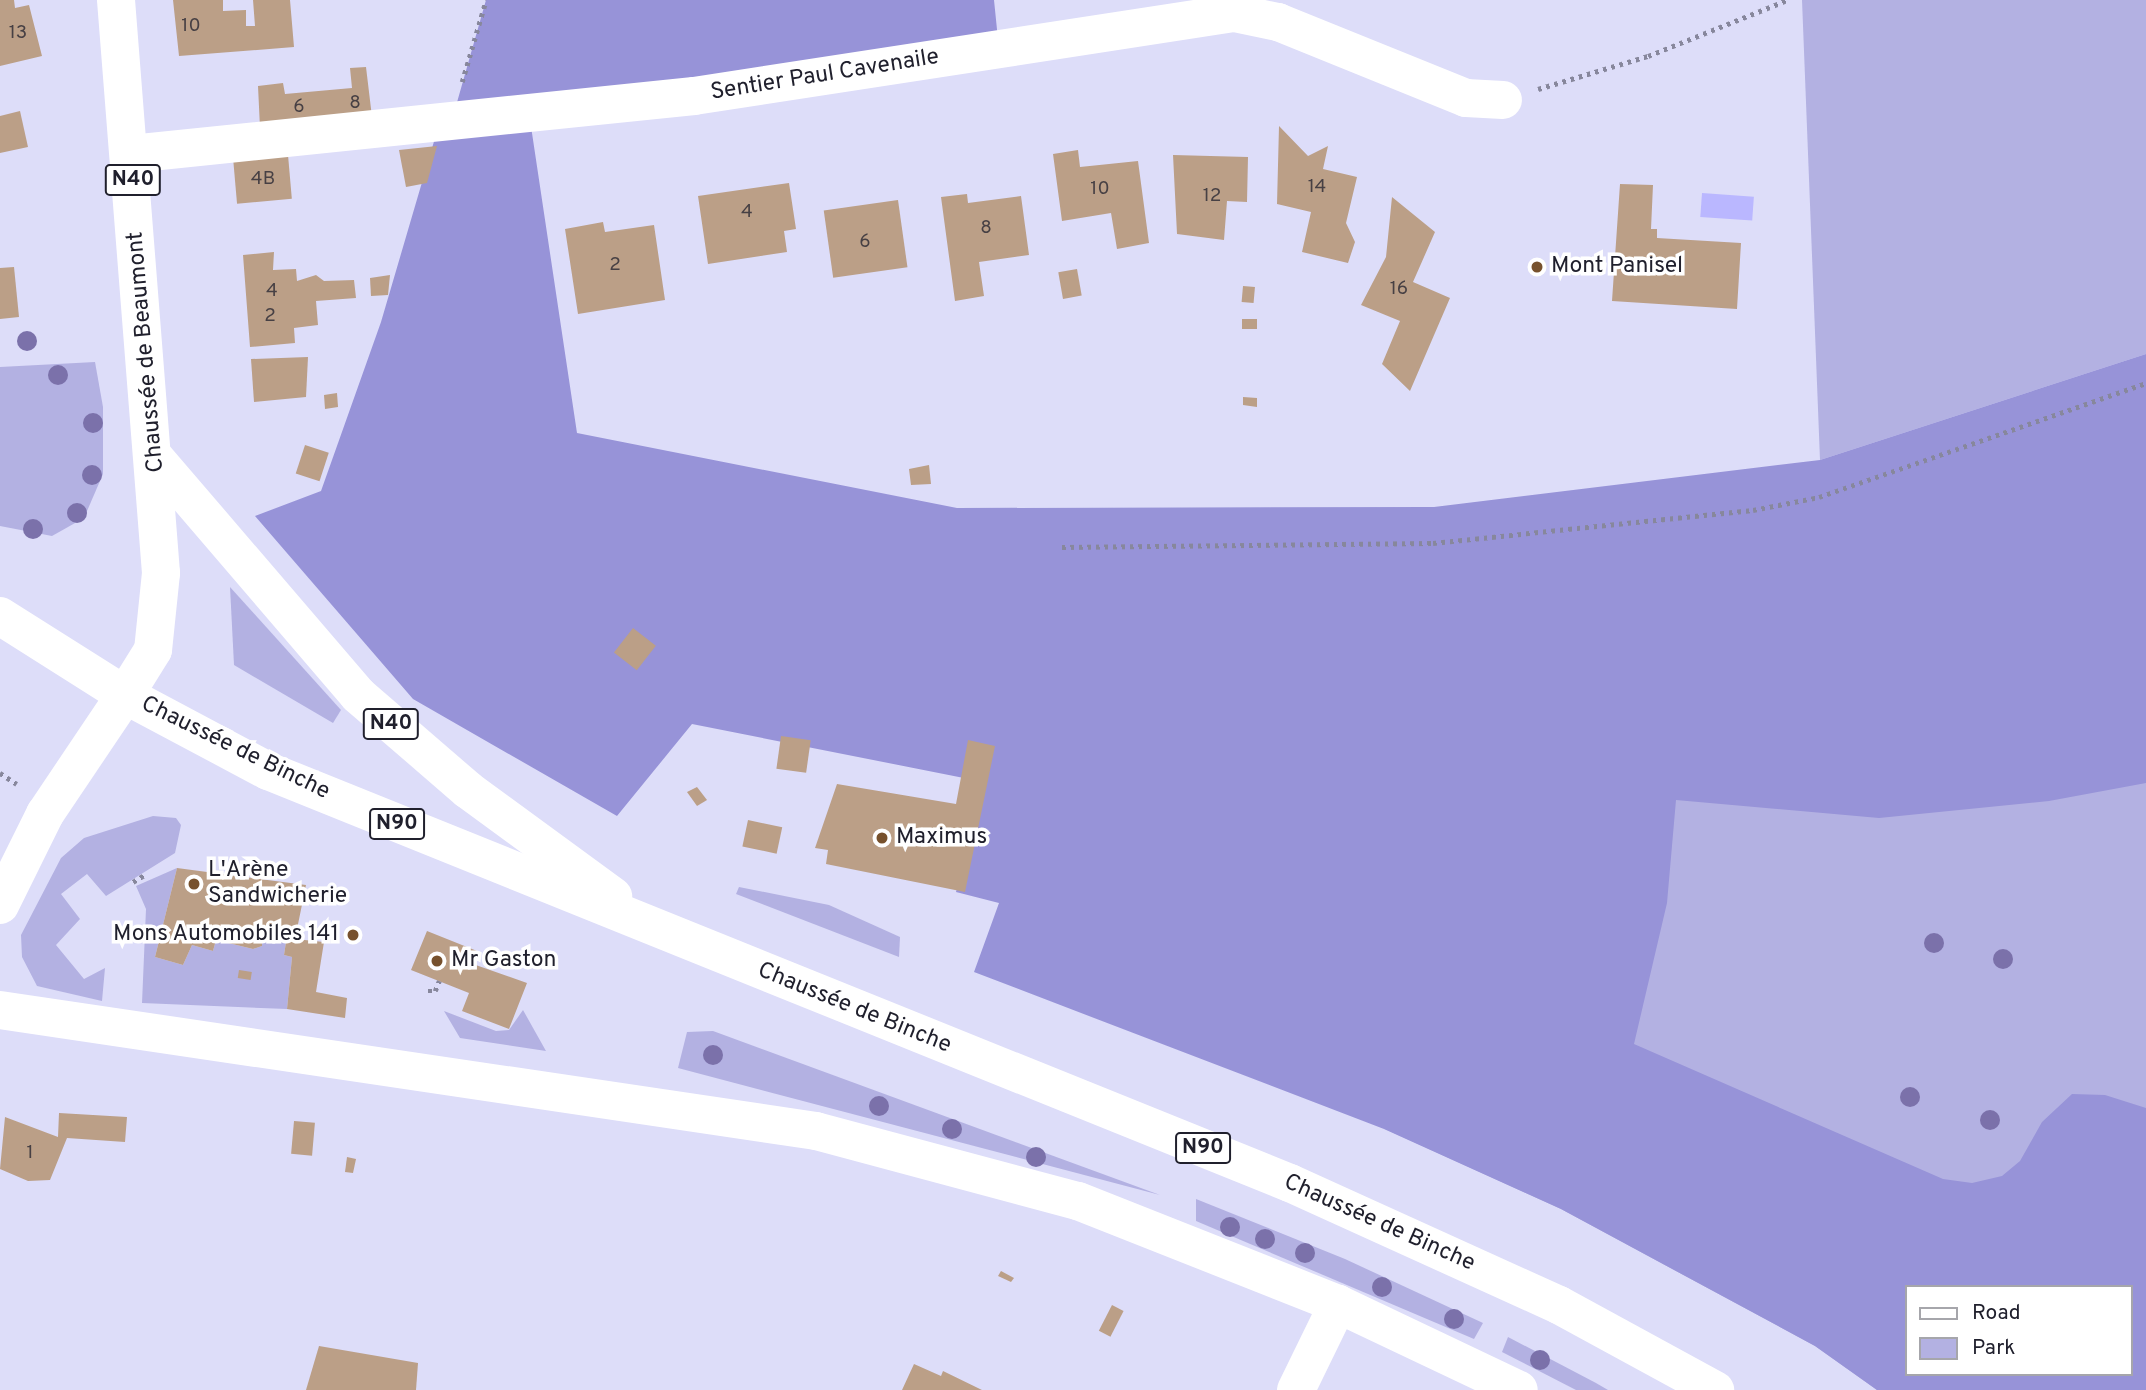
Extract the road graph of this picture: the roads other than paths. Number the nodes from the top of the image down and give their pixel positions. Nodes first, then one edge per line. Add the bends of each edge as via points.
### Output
1 (116, 0) edge
2 (1503, 100) road end
3 (131, 154) junction
4 (155, 458) junction
5 (0, 616) edge
6 (125, 695) junction
7 (0, 905) edge
8 (676, 939) junction
9 (0, 1010) edge
10 (1338, 1304) junction
11 (1296, 1390) edge
12 (1519, 1390) edge
13 (1715, 1390) edge

1 - 3 main road, Chaussée de Beaumont / N40
2 - 3 main road, Sentier Paul Cavenaile via 1466,98 1278,22 1234,13 694,96
3 - 4 main road, Chaussée de Beaumont / N40
4 - 6 main road, Chaussée de Beaumont / N40 via 160,622 143,674
4 - 8 main road, N40 via 358,695 527,836
5 - 6 main road, Chaussée de Binche / N90
6 - 7 main road, Chaussée de Beaumont via 45,814
6 - 8 main road, Chaussée de Binche / N90 via 268,771
8 - 13 main road, Chaussée de Binche / N90 via 1290,1183 1559,1306
9 - 10 main road via 816,1131 1078,1201
10 - 11 main road
10 - 12 main road

